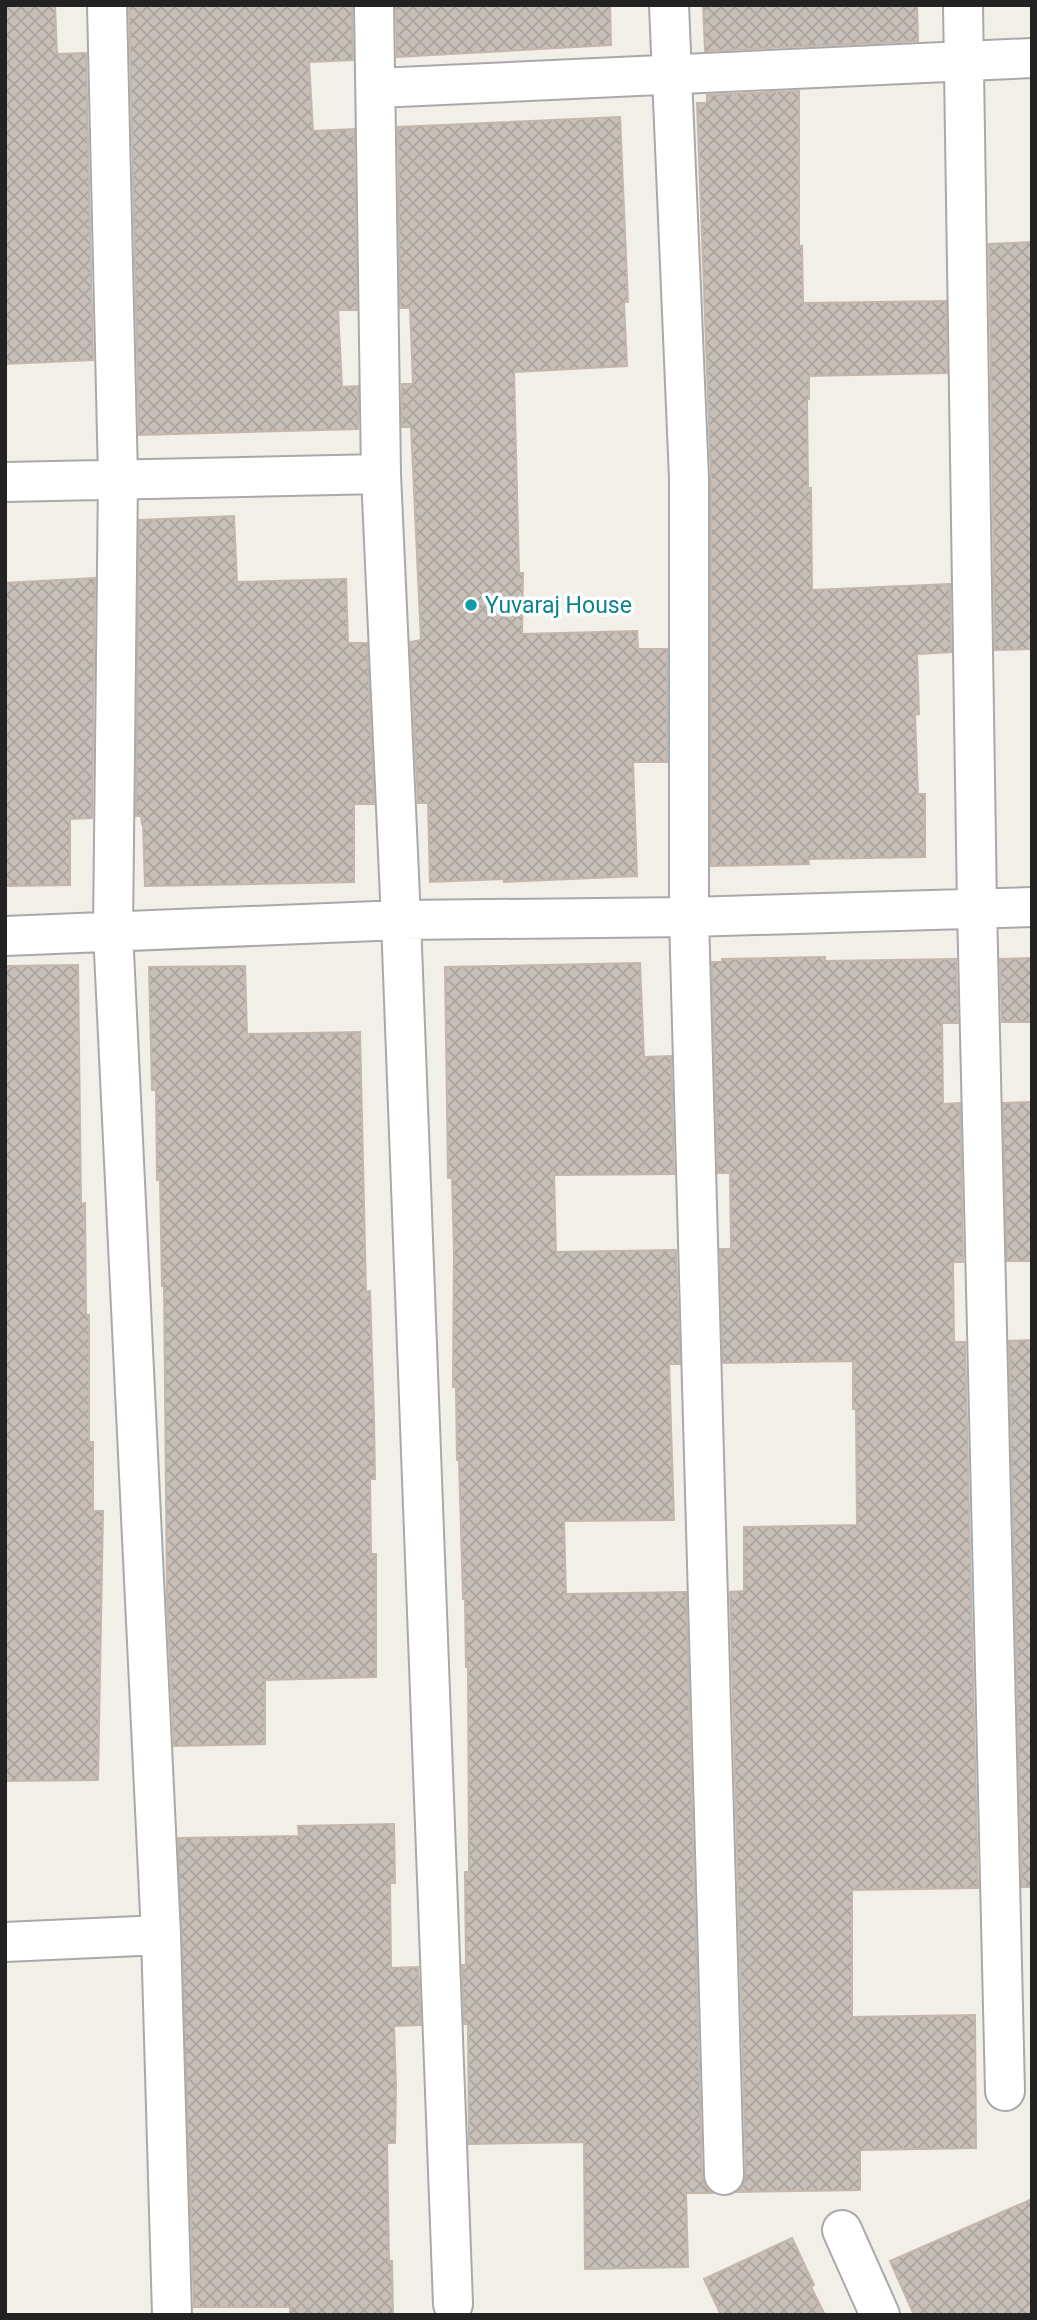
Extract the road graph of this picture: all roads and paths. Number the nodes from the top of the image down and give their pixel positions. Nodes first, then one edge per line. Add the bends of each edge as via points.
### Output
1 (107, 5) edge
2 (374, 5) edge
3 (669, 5) edge
4 (963, 5) edge
5 (1032, 58) edge
6 (964, 60) junction
7 (671, 74) junction
8 (377, 88) junction
9 (381, 474) junction
10 (118, 478) junction
11 (5, 482) edge
12 (1032, 907) edge
13 (977, 908) junction
14 (689, 917) junction
15 (401, 920) junction
16 (113, 931) junction
17 (5, 936) edge
18 (160, 1935) junction
19 (5, 1942) edge
20 (1005, 2091) dead end
21 (724, 2175) dead end
22 (842, 2230) dead end
23 (453, 2304) dead end
24 (172, 2315) edge
25 (880, 2315) edge

1 - 10 street
2 - 8 street
3 - 7 street
4 - 6 street
5 - 6 street
6 - 7 street
6 - 13 street
7 - 8 street
7 - 14 street via 689,478
8 - 9 street
9 - 10 street
9 - 15 street
10 - 11 street
10 - 16 street
12 - 13 street
13 - 14 street
13 - 20 street
14 - 15 street
14 - 21 street
15 - 16 street
15 - 23 street
16 - 17 street
16 - 18 street
18 - 19 street
18 - 24 street
22 - 25 street

